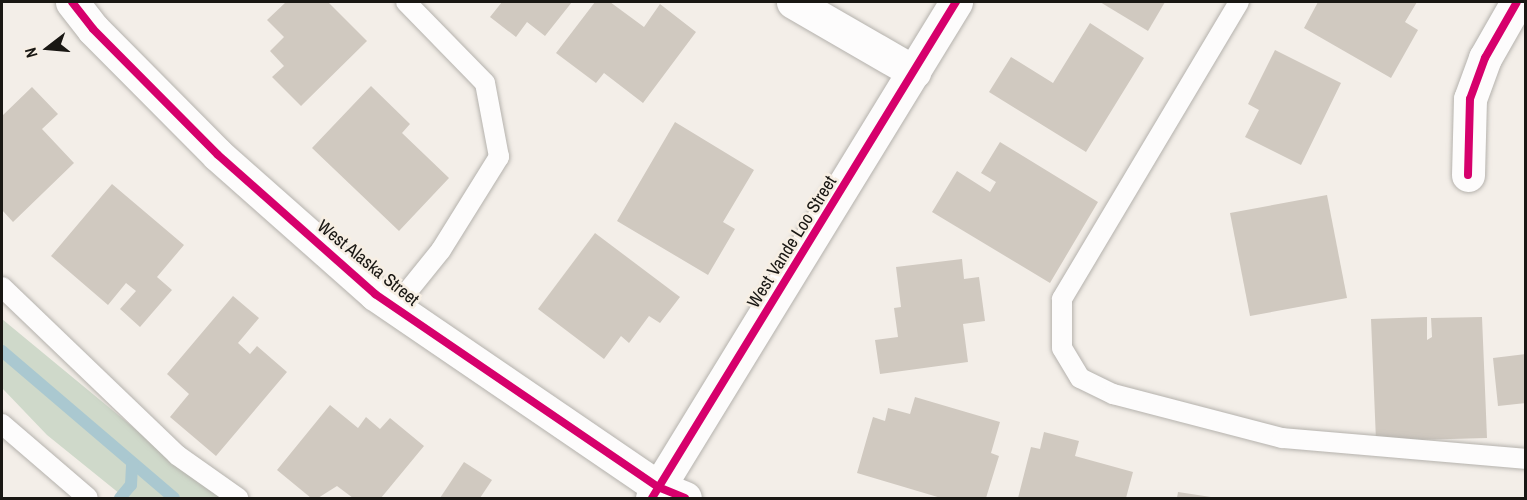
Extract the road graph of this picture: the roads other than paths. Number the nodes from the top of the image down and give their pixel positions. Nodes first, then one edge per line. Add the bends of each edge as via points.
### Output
1 (72, 2) edge
2 (406, 2) edge
3 (793, 2) edge
4 (956, 2) edge
5 (1239, 2) edge
6 (1517, 2) edge
7 (914, 72) junction
8 (1468, 175) dead end
9 (2, 287) edge
10 (395, 307) junction
11 (2, 424) edge
12 (1526, 459) edge
13 (665, 495) edge
14 (88, 498) edge
15 (237, 498) edge

1 - 10 street, West Alaska Street via 93,29 218,155
2 - 10 lane via 485,83 499,157 441,250
3 - 7 street
4 - 7 street, West Vande Loo Street
5 - 12 lane via 1062,299 1062,348 1080,378 1113,394 1282,438
6 - 8 street via 1485,58 1470,99
7 - 13 street, West Vande Loo Street
9 - 15 lane via 177,455
10 - 13 street, West Alaska Street
11 - 14 lane

